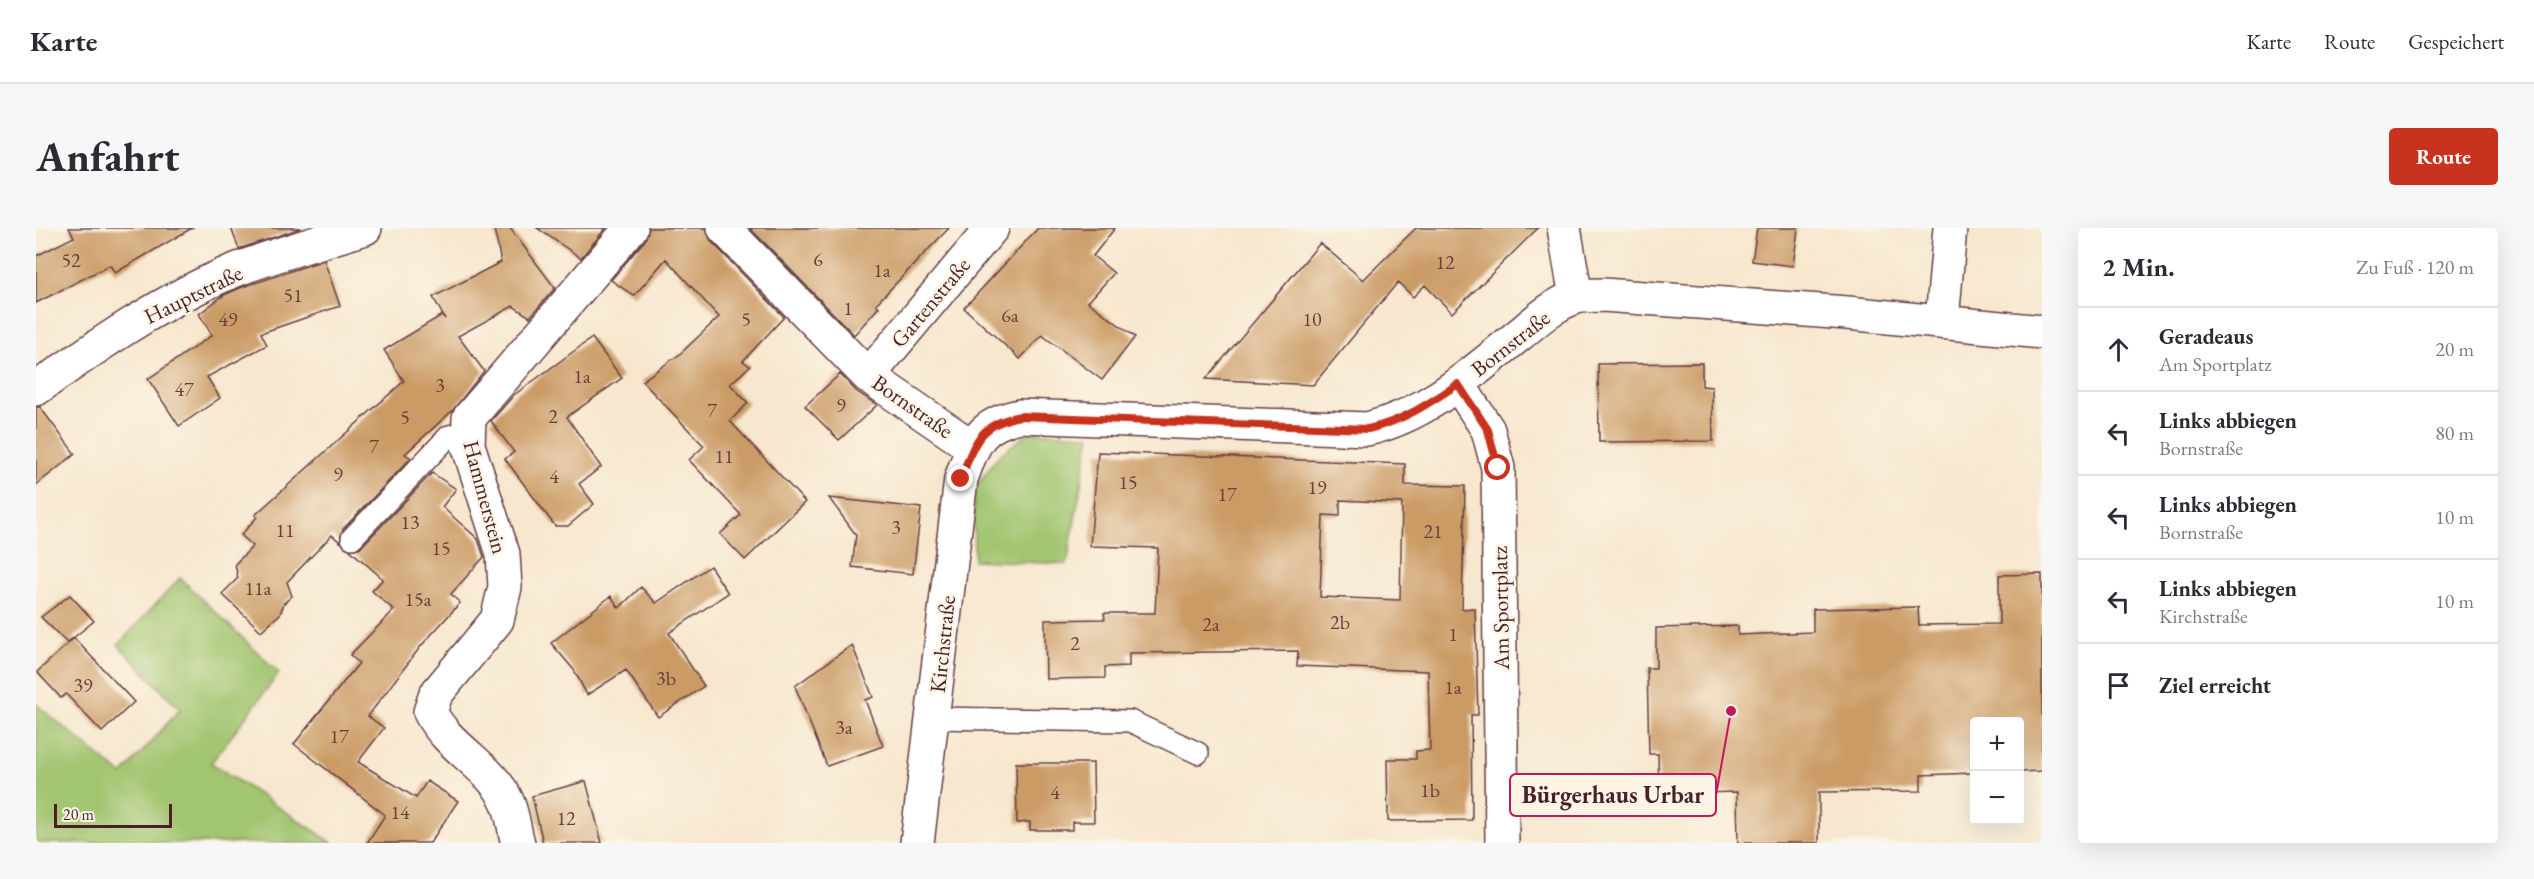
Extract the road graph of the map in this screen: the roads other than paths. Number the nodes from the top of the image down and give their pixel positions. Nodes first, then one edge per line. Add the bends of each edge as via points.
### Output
1 (365, 228) edge
2 (631, 228) edge
3 (724, 228) edge
4 (992, 228) edge
5 (1564, 228) edge
6 (1950, 228) edge
7 (1576, 297) junction
8 (1942, 321) junction
9 (2042, 332) edge
10 (868, 376) junction
11 (1458, 384) junction
12 (36, 389) edge
13 (468, 432) junction
14 (972, 447) junction
15 (352, 537) dead end
16 (933, 718) junction
17 (1198, 753) dead end
18 (518, 843) edge
19 (917, 843) edge
20 (1502, 843) edge

1 - 12 street, Hauptstraße via 233,272 142,319
2 - 13 street, Hammerstein via 469,418
3 - 10 street, Bornstraße
4 - 10 street, Gartenstraße
5 - 7 street
6 - 8 street
7 - 8 street, Bornstraße via 1603,295
7 - 11 street, Bornstraße via 1551,309
8 - 9 street, Bornstraße
10 - 14 street, Bornstraße
11 - 14 street, Bornstraße via 1418,411 1368,429 1020,416 1000,420 986,429
11 - 20 street, Am Sportplatz via 1488,430 1498,468
13 - 15 lane via 449,436
13 - 18 street, Hammerstein via 468,445 503,554 505,587 497,620 436,694 430,712 439,728 498,786 508,802
14 - 16 street, Kirchstraße via 961,479
16 - 17 lane via 1130,721
16 - 19 street, Kirchstraße

